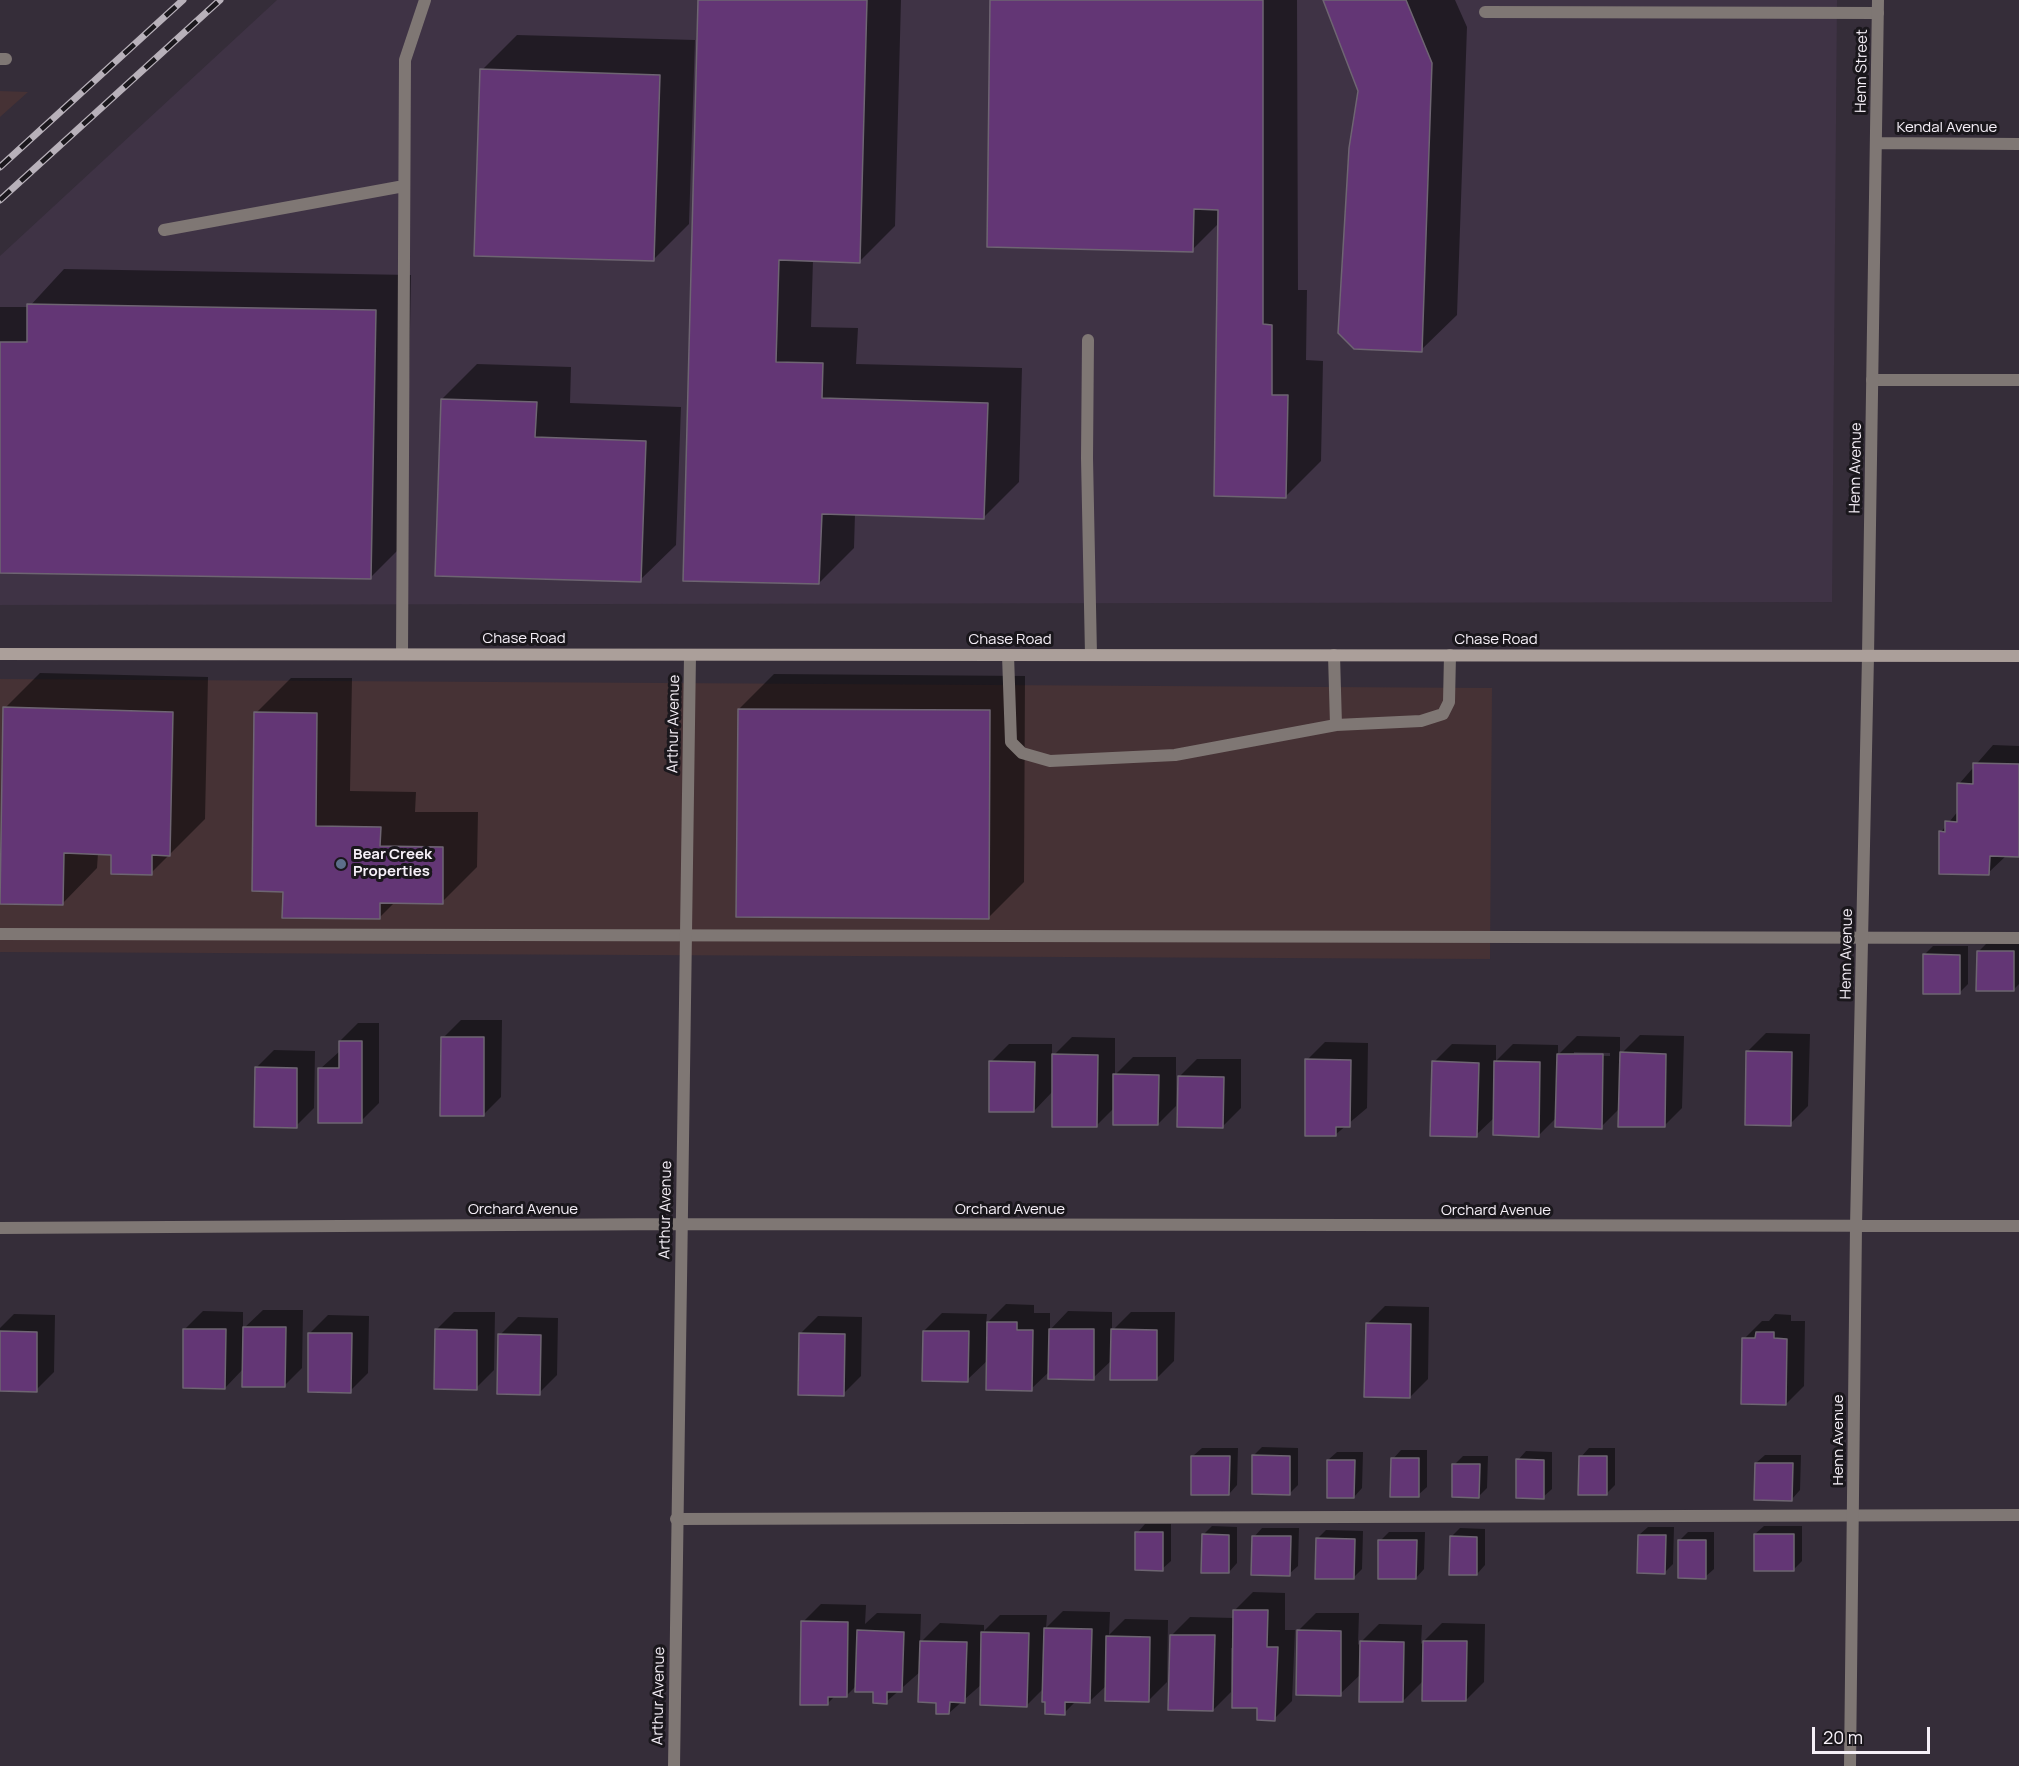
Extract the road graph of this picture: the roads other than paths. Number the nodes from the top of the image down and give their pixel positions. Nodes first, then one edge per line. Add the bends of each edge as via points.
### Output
1 (425, 0) edge
2 (1878, 0) edge
3 (1485, 12) dead end
4 (1878, 13) junction
5 (1876, 143) junction
6 (2019, 144) edge
7 (404, 186) junction
8 (164, 230) dead end
9 (1088, 340) dead end
10 (1872, 380) junction
11 (2019, 380) edge
12 (0, 654) edge
13 (402, 654) junction
14 (690, 655) junction
15 (1008, 655) junction
16 (1091, 655) junction
17 (1334, 655) junction
18 (1450, 656) junction
19 (1868, 656) junction
20 (2019, 656) edge
21 (1336, 725) junction
22 (0, 934) edge
23 (685, 935) junction
24 (1862, 938) junction
25 (2019, 938) edge
26 (680, 1224) junction
27 (1856, 1226) junction
28 (2019, 1226) edge
29 (0, 1228) edge
30 (1854, 1515) junction
31 (2019, 1515) edge
32 (676, 1519) junction
33 (674, 1766) edge
34 (1850, 1766) edge

1 - 7 street via 405,60
2 - 4 street, Henn Street
3 - 4 street
4 - 5 street, Henn Street
5 - 6 street, Kendal Avenue
5 - 10 street, Henn Avenue
7 - 8 street
7 - 13 street
9 - 16 street
10 - 11 street
10 - 19 street, Henn Avenue
12 - 13 street, Chase Road
13 - 14 street, Chase Road
14 - 15 street, Chase Road
14 - 23 street, Arthur Avenue
15 - 16 street, Chase Road
15 - 21 street via 1011,742 1022,753 1050,760 1175,755
16 - 17 street, Chase Road
17 - 18 street, Chase Road
17 - 21 street
18 - 19 street, Chase Road
18 - 21 street via 1449,702 1443,714 1421,721
19 - 20 street, Chase Road
19 - 24 street, Henn Avenue
22 - 23 street
23 - 24 street
23 - 26 street, Arthur Avenue
24 - 25 street
24 - 27 street, Henn Avenue
26 - 27 street, Orchard Avenue
26 - 29 street, Orchard Avenue
26 - 32 street, Arthur Avenue
27 - 28 street, Orchard Avenue
27 - 30 street, Henn Avenue
30 - 31 street
30 - 32 street
30 - 34 street, Henn Avenue
32 - 33 street, Arthur Avenue

